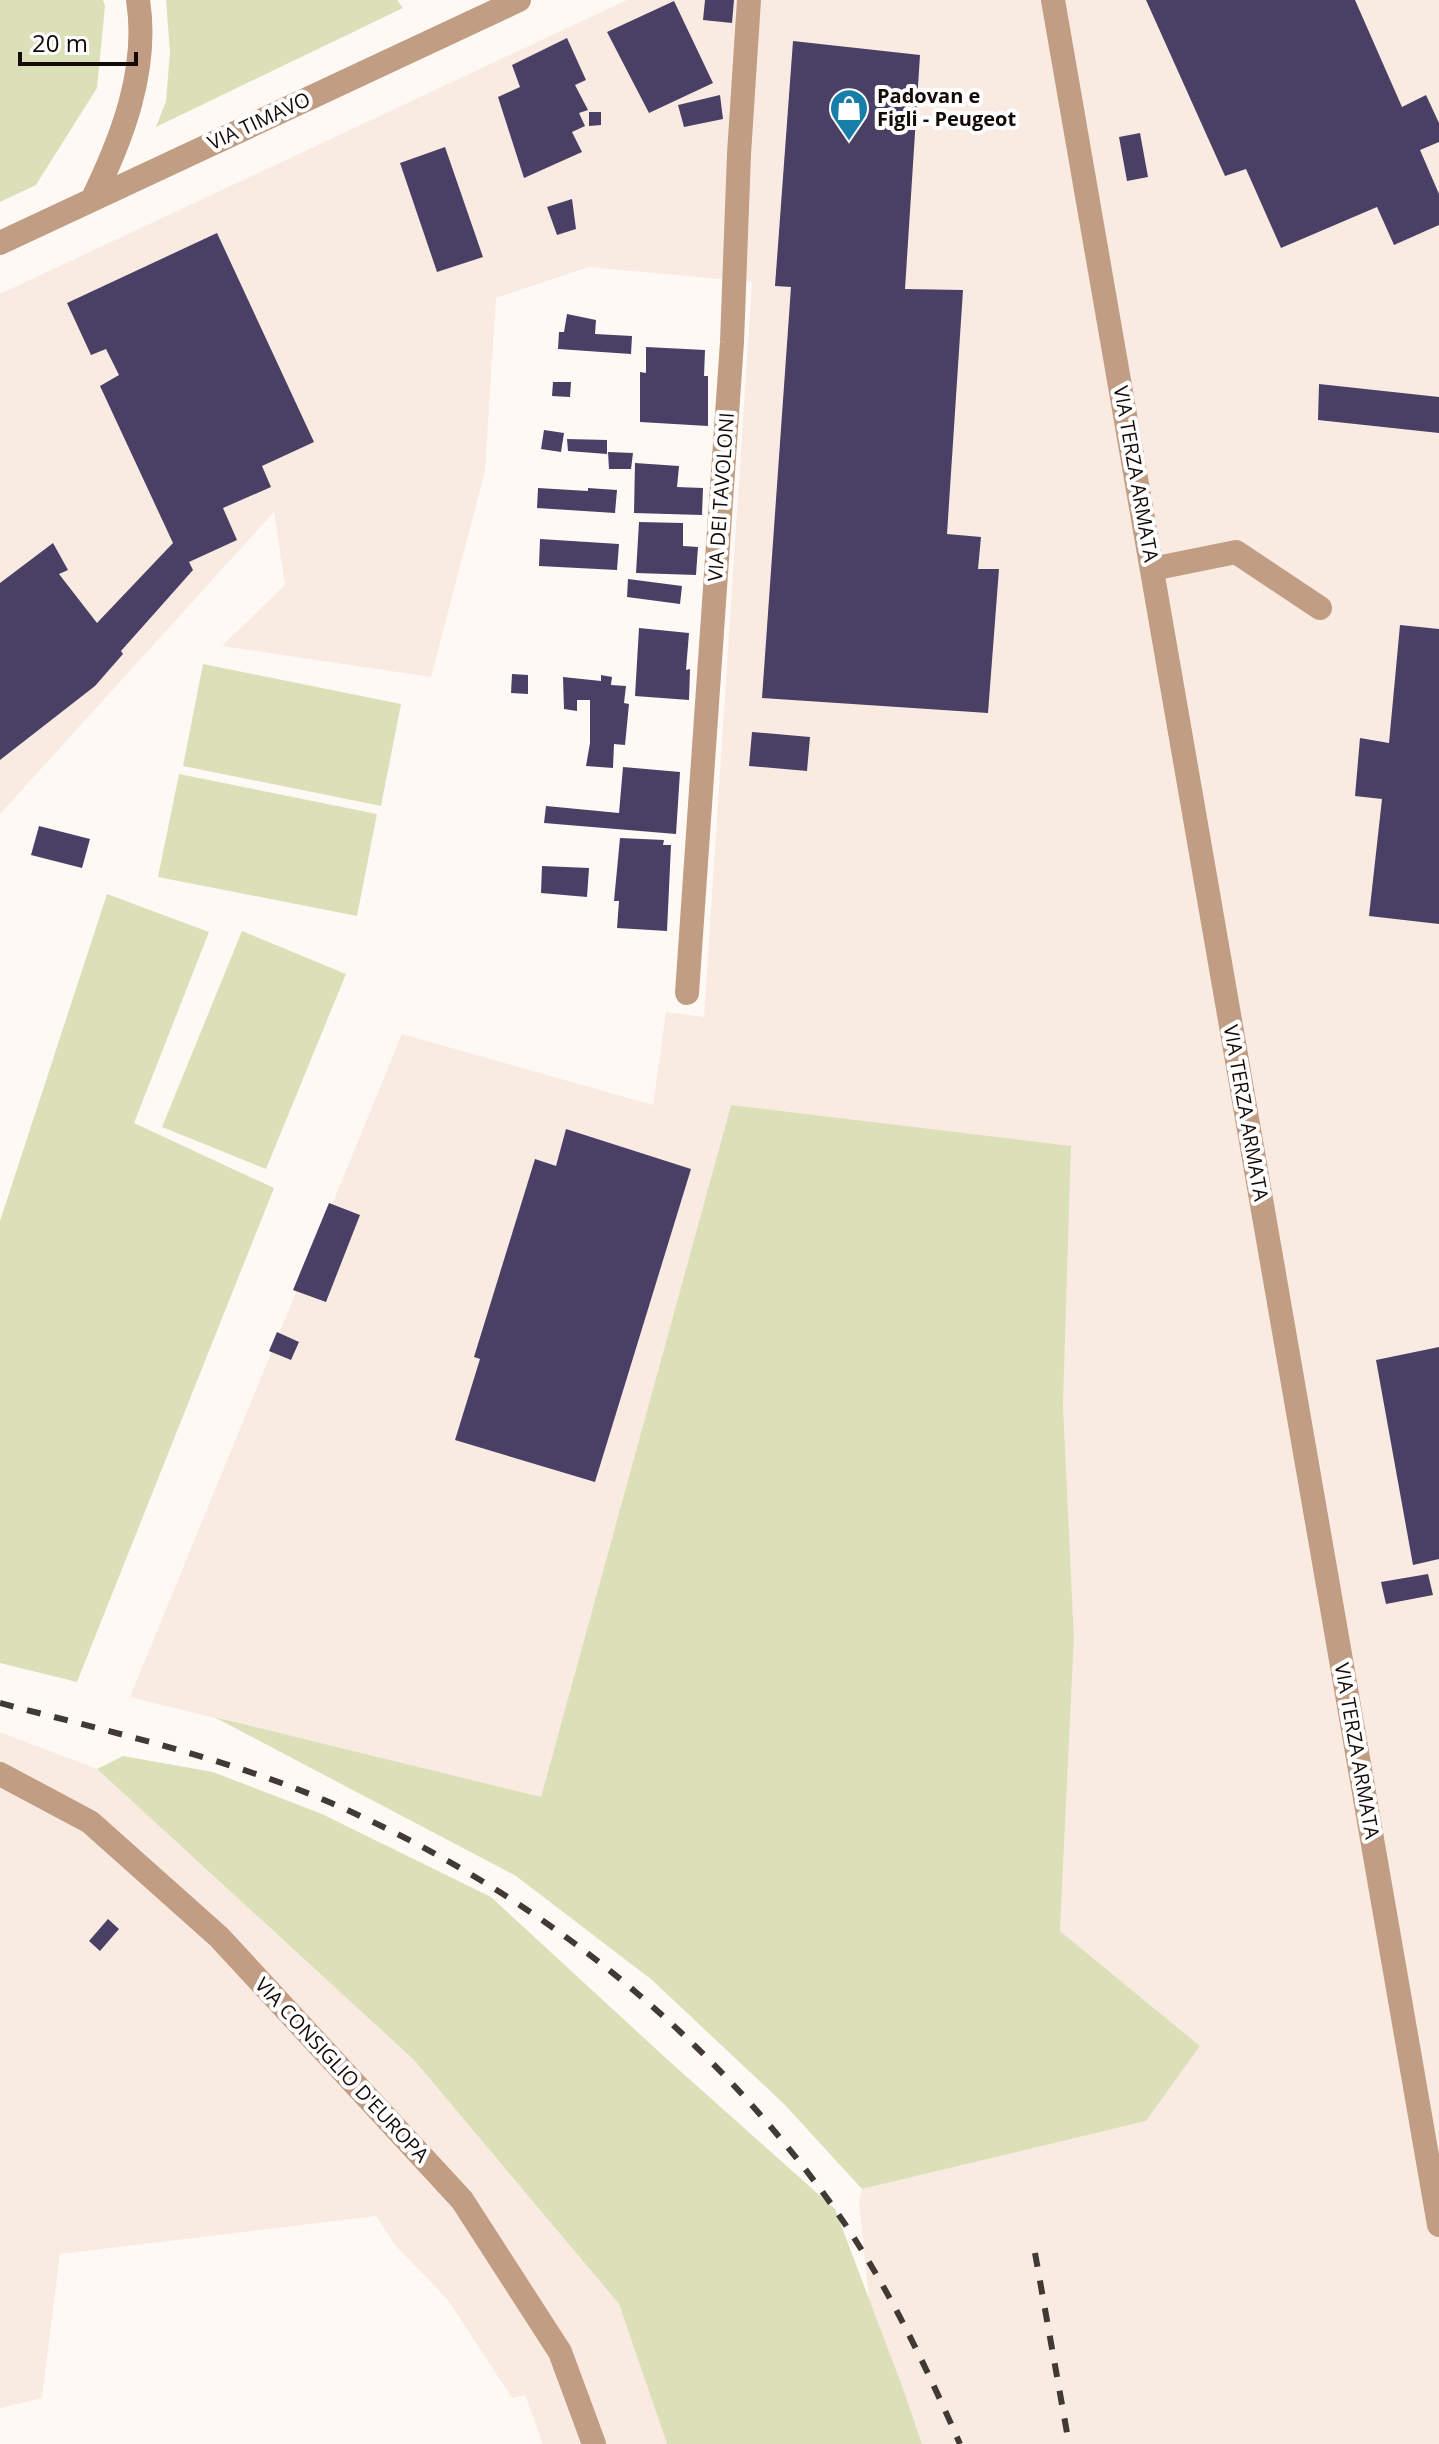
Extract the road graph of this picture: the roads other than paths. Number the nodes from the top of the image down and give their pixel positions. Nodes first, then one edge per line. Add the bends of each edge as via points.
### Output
1 (138, 0) edge
2 (749, 0) edge
3 (1053, 0) edge
4 (512, 1) edge
5 (92, 200) junction
6 (0, 243) edge
7 (1152, 569) junction
8 (1320, 608) dead end
9 (687, 993) dead end
10 (0, 1774) edge
11 (1439, 2225) edge
12 (594, 2444) edge

1 - 5 street via 138,71 114,155
2 - 9 street, VIA DEI TAVOLONI via 732,342
3 - 7 street, VIA TERZA ARMATA
4 - 5 street, VIA TIMAVO
5 - 6 street, VIA TIMAVO
7 - 8 street via 1236,552
7 - 11 street, VIA TERZA ARMATA
10 - 12 street, VIA CONSIGLIO D'EUROPA via 90,1822 219,1937 462,2200 560,2352

